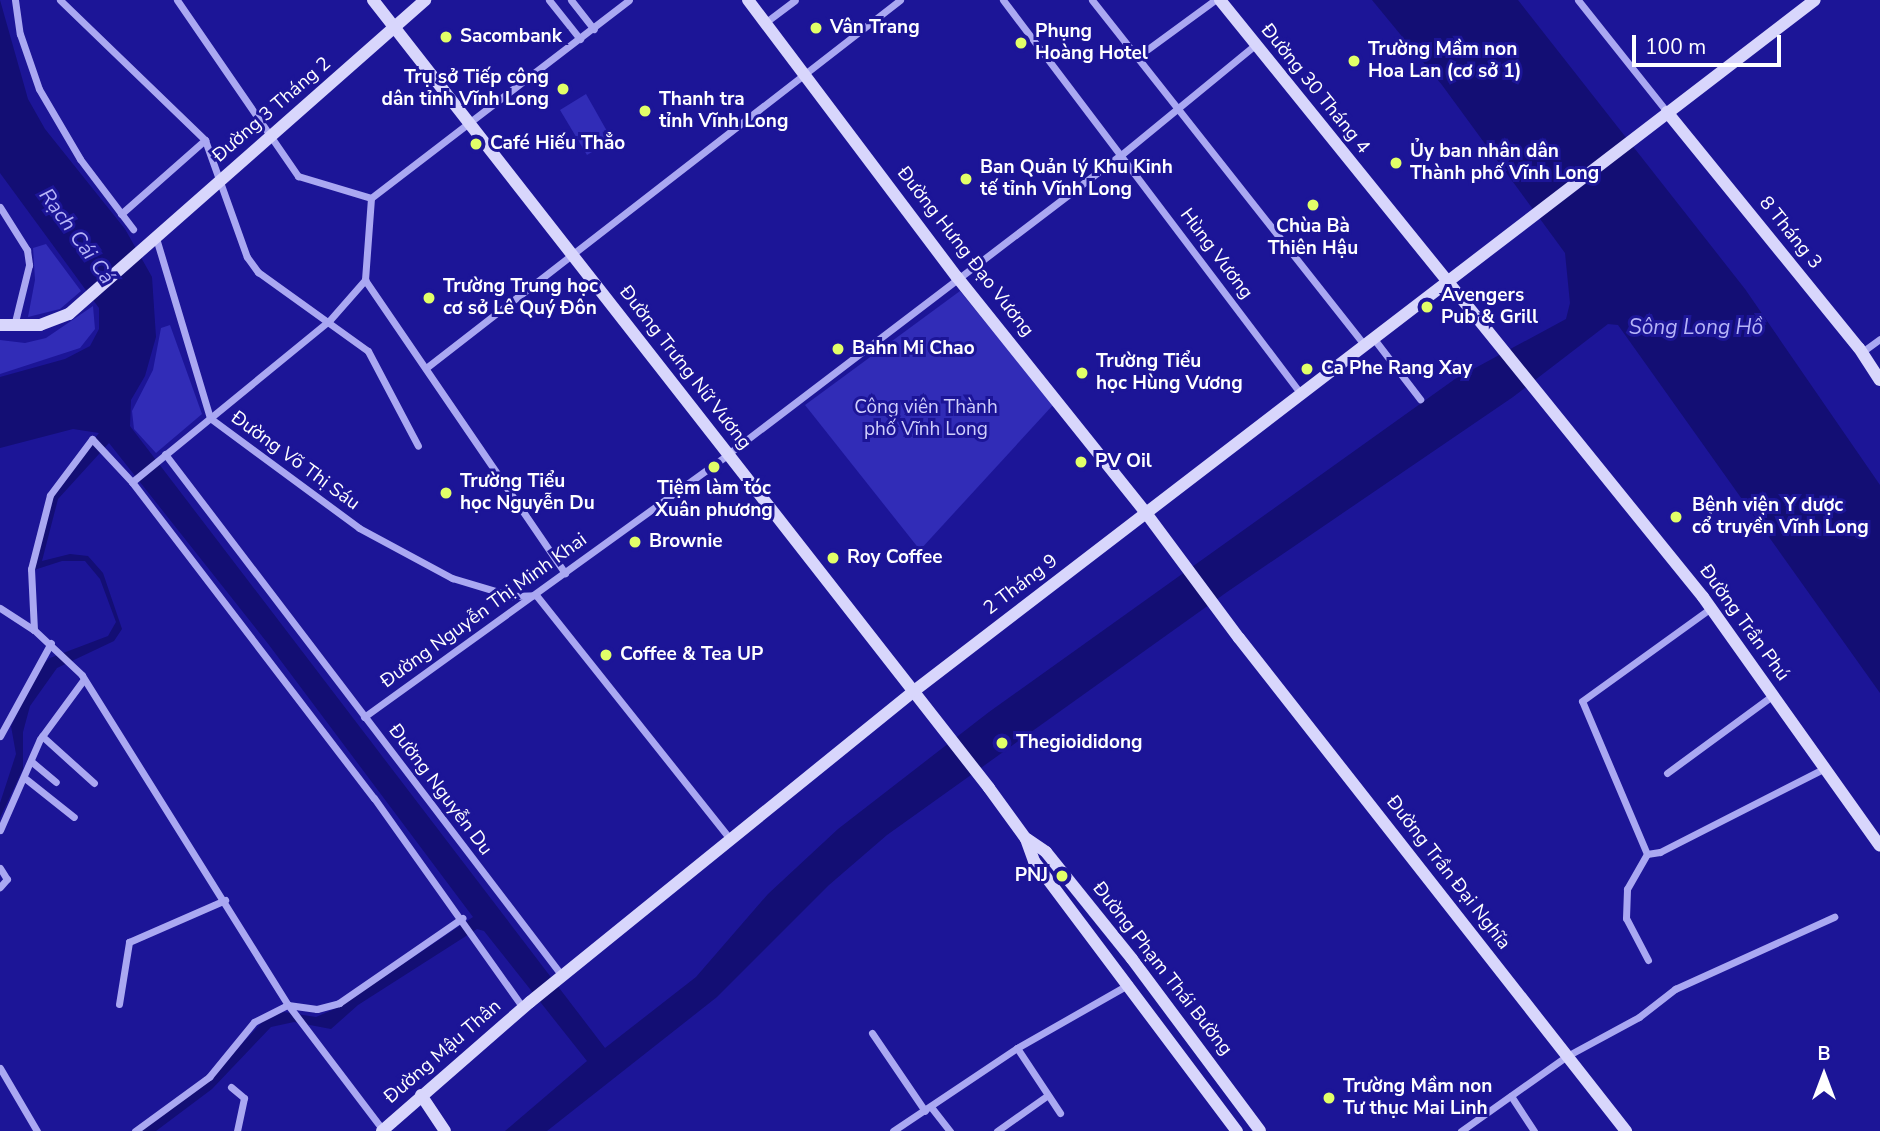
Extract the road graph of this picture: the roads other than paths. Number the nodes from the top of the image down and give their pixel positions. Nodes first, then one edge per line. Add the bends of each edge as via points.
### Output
1 (15, 0) edge
2 (60, 0) edge
3 (177, 0) edge
4 (373, 0) edge
5 (425, 0) edge
6 (549, 0) edge
7 (571, 0) edge
8 (629, 0) edge
9 (748, 0) edge
10 (795, 0) edge
11 (900, 0) edge
12 (1003, 0) edge
13 (1093, 0) edge
14 (1217, 0) edge
15 (1578, 0) edge
16 (1815, 0) edge
17 (766, 22) junction
18 (395, 28) junction
19 (594, 29) junction
20 (580, 39) junction
21 (1255, 45) junction
22 (1137, 57) junction
23 (806, 73) junction
24 (1177, 107) junction
25 (1667, 112) junction
26 (469, 123) junction
27 (271, 136) junction
28 (205, 140) junction
29 (1121, 155) junction
30 (221, 180) junction
31 (371, 198) junction
32 (0, 207) edge
33 (121, 214) junction
34 (133, 229) dead end
35 (156, 238) junction
36 (572, 255) junction
37 (957, 277) junction
38 (365, 280) junction
39 (1447, 283) junction
40 (329, 321) junction
41 (0, 325) edge
42 (14, 327) junction
43 (1487, 332) joint
44 (1880, 339) edge
45 (1369, 342) junction
46 (1862, 352) junction
47 (426, 368) junction
48 (1880, 380) edge
49 (1301, 394) junction
50 (1420, 399) dead end
51 (210, 418) junction
52 (418, 446) dead end
53 (728, 454) junction
54 (163, 456) junction
55 (134, 480) junction
56 (1146, 513) junction
57 (1156, 525) joint
58 (565, 573) junction
59 (536, 595) junction
60 (0, 608) edge
61 (1711, 608) junction
62 (34, 630) junction
63 (53, 645) junction
64 (84, 679) junction
65 (914, 691) junction
66 (1773, 695) junction
67 (364, 717) junction
68 (0, 736) edge
69 (42, 736) junction
70 (32, 762) junction
71 (1825, 768) junction
72 (1667, 773) dead end
73 (26, 779) junction
74 (56, 782) dead end
75 (94, 783) dead end
76 (989, 788) joint
77 (74, 817) dead end
78 (0, 830) edge
79 (1026, 839) junction
80 (731, 840) junction
81 (1880, 846) edge
82 (1647, 854) junction
83 (0, 868) edge
84 (0, 887) edge
85 (225, 900) junction
86 (1834, 917) dead end
87 (462, 918) junction
88 (1648, 960) dead end
89 (1144, 974) junction
90 (561, 980) junction
91 (1130, 984) junction
92 (119, 1004) dead end
93 (527, 1005) junction
94 (290, 1007) junction
95 (872, 1033) dead end
96 (1017, 1048) junction
97 (1567, 1056) junction
98 (0, 1068) edge
99 (231, 1087) dead end
100 (421, 1095) junction
101 (1048, 1095) junction
102 (1511, 1096) junction
103 (928, 1109) junction
104 (1060, 1113) dead end
105 (382, 1130) edge
106 (37, 1131) edge
107 (135, 1131) edge
108 (237, 1131) edge
109 (445, 1131) edge
110 (893, 1131) edge
111 (950, 1131) edge
112 (998, 1131) edge
113 (1237, 1131) edge
114 (1260, 1131) edge
115 (1461, 1131) edge
116 (1534, 1131) edge
117 (1626, 1131) edge

1 - 33 street via 20,34 39,89 80,159
2 - 28 street
3 - 27 street
4 - 18 main road, Đường Trưng Nữ Vương
5 - 18 main road, Đường 3 Tháng 2
6 - 20 street
7 - 19 street
8 - 19 street
9 - 17 main road, Đường Hưng Đạo Vương
10 - 17 street
11 - 23 street
12 - 29 street, Hùng Vương
13 - 22 street
14 - 21 main road, Đường 30 Tháng 4
14 - 22 street
15 - 25 street
16 - 25 main road, 2 Tháng 9
17 - 23 main road, Đường Hưng Đạo Vương
18 - 26 main road, Đường Trưng Nữ Vương
18 - 27 main road, Đường 3 Tháng 2
19 - 20 street
20 - 26 street
21 - 24 street, Đường Nguyễn Thị Minh Khai
21 - 39 main road, Đường 30 Tháng 4
22 - 24 street
23 - 36 street
23 - 37 main road, Đường Hưng Đạo Vương
24 - 29 street, Đường Nguyễn Thị Minh Khai
24 - 45 street
25 - 39 main road, 2 Tháng 9
25 - 46 main road, 8 Tháng 3
26 - 31 street
26 - 36 main road, Đường Trưng Nữ Vương
27 - 30 main road, Đường 3 Tháng 2
27 - 31 street via 298,176
28 - 30 street
28 - 33 street
29 - 37 street, Đường Nguyễn Thị Minh Khai
29 - 49 street, Hùng Vương
30 - 35 main road, Đường 3 Tháng 2
30 - 40 street via 247,257 258,272
31 - 38 street
32 - 42 street via 27,250 29,265
33 - 34 street
35 - 42 main road, Đường 3 Tháng 2 via 57,321
35 - 51 street, Đường Võ Thị Sáu
36 - 47 street
36 - 53 main road, Đường Trưng Nữ Vương
37 - 53 street, Đường Nguyễn Thị Minh Khai
37 - 56 main road, Đường Hưng Đạo Vương
38 - 40 street
38 - 47 street
39 - 43 main road, Đường 30 Tháng 4
39 - 45 main road, 2 Tháng 9
40 - 51 street
40 - 52 street via 368,351
41 - 42 main road, Đường 3 Tháng 2
43 - 61 main road, Đường Trần Phú
44 - 46 street
45 - 49 main road, 2 Tháng 9
45 - 50 street
46 - 48 main road, 8 Tháng 3
47 - 58 street
49 - 56 main road, 2 Tháng 9
51 - 54 street
51 - 59 street, Đường Võ Thị Sáu via 371,534 452,578 512,596
53 - 58 street, Đường Nguyễn Thị Minh Khai
53 - 65 main road, Đường Trưng Nữ Vương
54 - 55 street
54 - 67 street, Đường Nguyễn Du
55 - 62 street via 92,439 50,495 31,569
55 - 87 street
56 - 57 main road, Đường Hưng Đạo Vương
56 - 65 main road, 2 Tháng 9
57 - 97 main road, Đường Trần Đại Nghĩa via 1239,638
58 - 59 street, Đường Nguyễn Thị Minh Khai
59 - 67 street, Đường Nguyễn Thị Minh Khai
59 - 80 street
60 - 62 street
61 - 66 main road, Đường Trần Phú
61 - 82 street via 1582,701
62 - 63 street
63 - 64 street
63 - 68 street
64 - 69 street
64 - 85 street
65 - 76 main road, Đường Trưng Nữ Vương
65 - 80 main road, 2 Tháng 9
66 - 71 main road, Đường Trần Phú
66 - 72 street
67 - 90 street, Đường Nguyễn Du
69 - 70 street
69 - 75 street
70 - 73 street
70 - 74 street
71 - 81 main road, Đường Trần Phú
71 - 82 street via 1660,852
73 - 77 street
73 - 78 street
76 - 79 main road, Đường Phạm Thái Bường
79 - 89 main road, Đường Phạm Thái Bường via 1046,852
79 - 91 main road, Đường Phạm Thái Bường via 1034,861
80 - 90 main road, 2 Tháng 9
82 - 88 street via 1627,889 1626,918
83 - 84 street via 7,879
85 - 92 street via 129,942
85 - 94 street
86 - 97 street via 1675,989 1639,1017
87 - 93 street
87 - 94 street via 339,1003 317,1009
89 - 91 main road
89 - 114 main road, Đường Phạm Thái Bường
90 - 93 main road, Đường Mậu Thân
91 - 96 street
91 - 113 main road, Đường Phạm Thái Bường
93 - 100 main road, Đường Mậu Thân
94 - 105 street
94 - 107 street via 254,1022 209,1077
95 - 103 street
96 - 101 street
96 - 103 street
97 - 102 street
97 - 117 main road, Đường Trần Đại Nghĩa
98 - 106 street
99 - 108 street via 244,1098
100 - 105 main road, Đường Mậu Thân
100 - 109 main road
101 - 104 street
101 - 112 street
102 - 115 street
102 - 116 street
103 - 110 street
103 - 111 street

